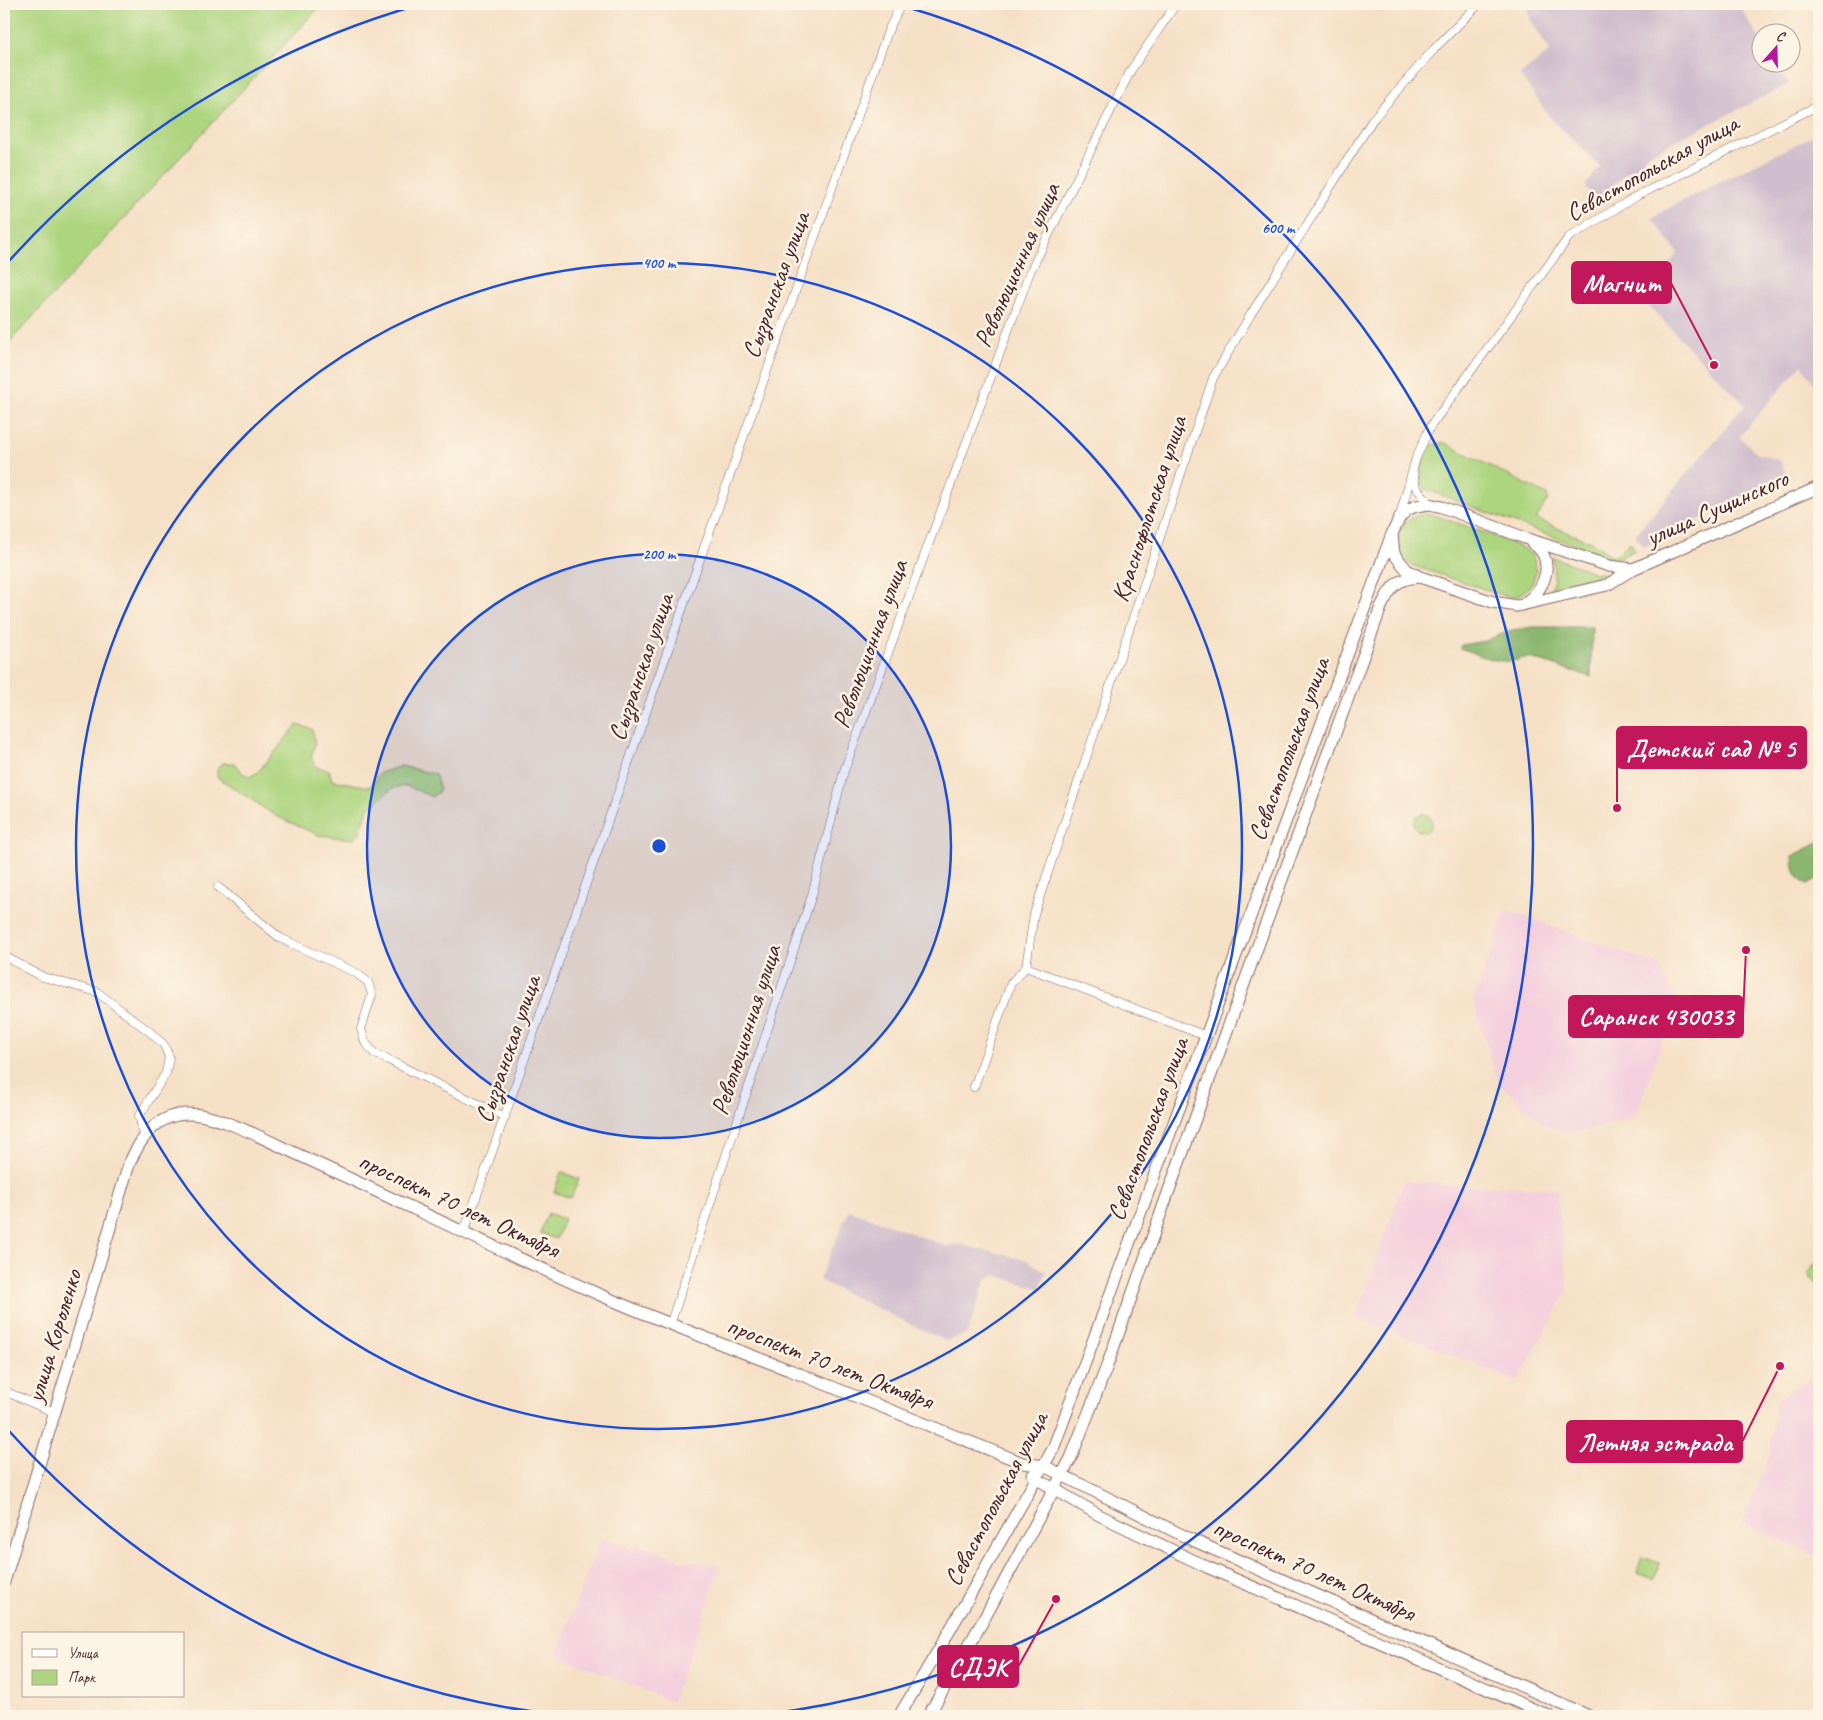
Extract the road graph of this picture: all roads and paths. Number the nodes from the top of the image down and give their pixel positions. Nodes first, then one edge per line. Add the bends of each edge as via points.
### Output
1 (901, 4) edge
2 (1176, 4) edge
3 (1479, 4) edge
4 (1819, 105) edge
5 (1412, 470) junction
6 (1819, 487) edge
7 (1429, 504) junction
8 (1400, 517) junction
9 (1392, 534) junction
10 (1525, 538) junction
11 (1633, 569) junction
12 (1420, 577) junction
13 (1517, 606) junction
14 (218, 887) dead end
15 (4, 956) edge
16 (1026, 967) junction
17 (1206, 1036) junction
18 (1224, 1043) junction
19 (974, 1087) dead end
20 (505, 1117) junction
21 (144, 1135) junction
22 (464, 1232) junction
23 (1131, 1242) junction
24 (1149, 1248) junction
25 (1112, 1291) junction
26 (1132, 1298) junction
27 (670, 1326) junction
28 (4, 1391) edge
29 (54, 1412) junction
30 (1023, 1464) junction
31 (1044, 1466) junction
32 (1063, 1475) junction
33 (1036, 1479) junction
34 (1054, 1490) junction
35 (4, 1582) edge
36 (1299, 1586) junction
37 (1296, 1605) junction
38 (1422, 1642) junction
39 (1415, 1659) junction
40 (1548, 1698) junction
41 (1546, 1715) edge
42 (899, 1716) edge
43 (928, 1716) edge
44 (1589, 1716) edge

1 - 20 street, Сызранская улица via 888,31 686,598
2 - 27 street, Революционная улица via 1131,70 1030,272 844,771 812,895
3 - 16 street, Краснофлотская улица via 1372,119 1213,378 1034,914
4 - 5 street, Севастопольская улица via 1637,196 1569,237 1430,427
5 - 7 street via 1416,487
5 - 8 street, Севастопольская улица
6 - 11 street, улица Сущинского
7 - 8 street via 1407,510
7 - 10 street
8 - 9 street, Севастопольская улица
9 - 12 street via 1394,554 1399,562
9 - 17 street, Севастопольская улица
10 - 11 street via 1608,566
10 - 13 street via 1543,553 1546,575 1537,594
11 - 13 street, улица Сущинского via 1607,585
12 - 13 street via 1493,602
12 - 18 street, Севастопольская улица via 1408,577 1398,582 1390,590 1382,608
14 - 20 street via 280,938 356,973 368,982 372,995 361,1029 365,1042 374,1053
15 - 21 street via 43,977 97,992 164,1045 169,1057 166,1073 140,1116
16 - 17 street
16 - 19 street via 1011,982
17 - 18 street
17 - 23 street, Севастопольская улица
18 - 24 street, Севастопольская улица
20 - 22 street, Сызранская улица
21 - 22 street, проспект 70 лет Октября via 170,1116 190,1114 214,1119 386,1194
21 - 29 street, улица Короленко via 129,1164
22 - 27 street, проспект 70 лет Октября
23 - 24 street
23 - 25 street, Севастопольская улица
24 - 26 street, Севастопольская улица
25 - 26 street
25 - 31 street, Севастопольская улица via 1065,1420
26 - 32 street, Севастопольская улица
27 - 30 street, проспект 70 лет Октября
28 - 29 street
29 - 35 street, улица Короленко
30 - 31 street, проспект 70 лет Октября
30 - 33 street, проспект 70 лет Октября
31 - 32 street, проспект 70 лет Октября
31 - 33 street, Севастопольская улица
32 - 34 street, Севастопольская улица
32 - 36 street, проспект 70 лет Октября via 1180,1535
33 - 34 street, проспект 70 лет Октября
33 - 42 street, Севастопольская улица
34 - 37 street, проспект 70 лет Октября via 1153,1542
34 - 43 street, Севастопольская улица
36 - 37 street
36 - 38 street, проспект 70 лет Октября
37 - 39 street, проспект 70 лет Октября
38 - 39 street
38 - 40 street, проспект 70 лет Октября
39 - 41 street, проспект 70 лет Октября
40 - 41 street
40 - 44 street, проспект 70 лет Октября

